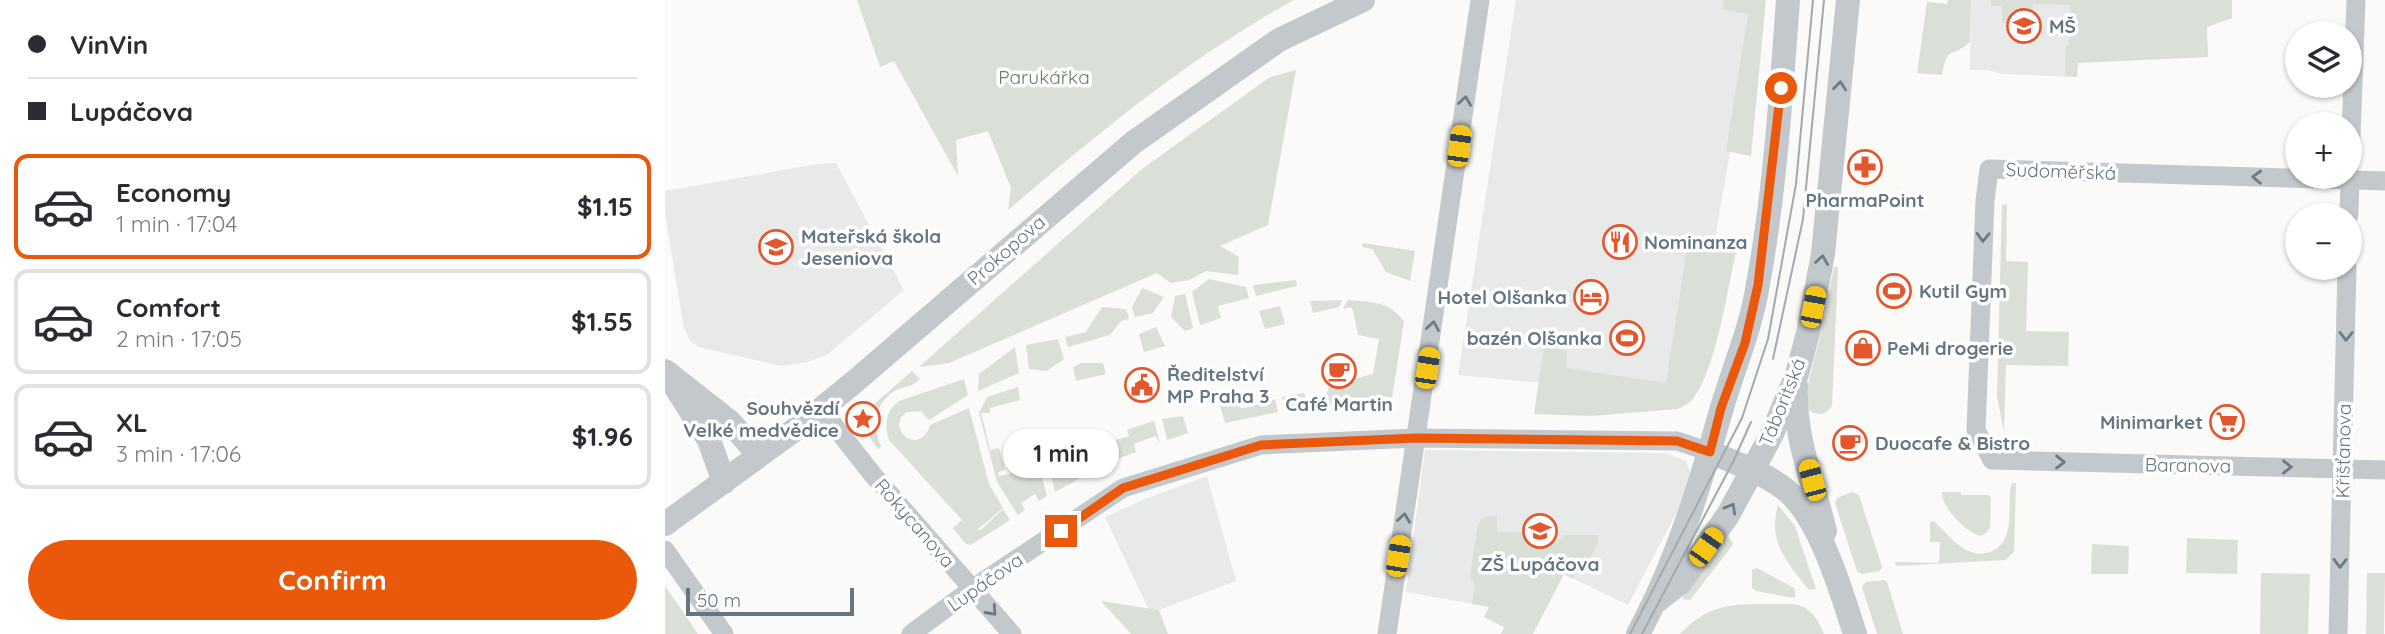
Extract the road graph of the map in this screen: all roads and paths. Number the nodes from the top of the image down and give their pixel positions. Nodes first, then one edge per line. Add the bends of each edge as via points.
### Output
1 (1363, 0) edge
2 (1480, 0) edge
3 (1788, 0) edge
4 (1848, 0) edge
5 (2356, 0) edge
6 (2352, 112) edge
7 (2285, 172) edge
8 (2362, 176) edge
9 (2385, 181) edge
10 (2347, 280) edge
11 (665, 364) edge
12 (665, 371) edge
13 (1797, 374) junction
14 (821, 409) junction
15 (1416, 438) junction
16 (1710, 452) junction
17 (759, 455) junction
18 (1992, 460) joint
19 (2342, 469) junction
20 (2385, 470) edge
21 (1751, 471) junction
22 (723, 482) junction
23 (665, 524) edge
24 (665, 550) edge
25 (1834, 569) junction
26 (972, 589) junction
27 (1655, 603) junction
28 (723, 634) edge
29 (911, 634) edge
30 (1012, 634) edge
31 (1387, 634) edge
32 (1638, 634) edge
33 (1855, 634) edge
34 (2339, 634) edge

1 - 14 street, Prokopova via 1279,40 1134,142
15 -> 2 street
3 - 16 street, Táboritská via 1758,285 1745,343
13 -> 4 street, Táboritská via 1823,254
5 - 6 street
7 -> 18 street, Sudoměřská via 1989,169 1976,430
8 - 9 street, Sudoměřská
10 -> 19 street, Křišťanova
11 - 12 street
12 - 17 street via 730,422
12 - 22 street via 709,440
13 - 21 street, Táboritská
13 - 25 street via 1799,436
14 - 17 street, Prokopova
14 - 26 street, Rokycanova
15 - 16 street, Lupáčova via 1677,441
15 - 26 street, Lupáčova via 1261,445 1123,488
31 -> 15 street
16 - 21 street
16 - 27 street, Táboritská
17 - 22 street, Prokopova
18 -> 19 street, Baranova
19 - 20 street, Baranova
19 -> 34 street, Křišťanova
21 - 25 street via 1795,498
27 -> 21 street, Táboritská via 1680,583 1728,515
22 - 23 street, Prokopova
24 - 28 street
25 - 33 street
26 - 29 street, Lupáčova
26 -> 30 street, Rokycanova
27 - 32 street, Táboritská

